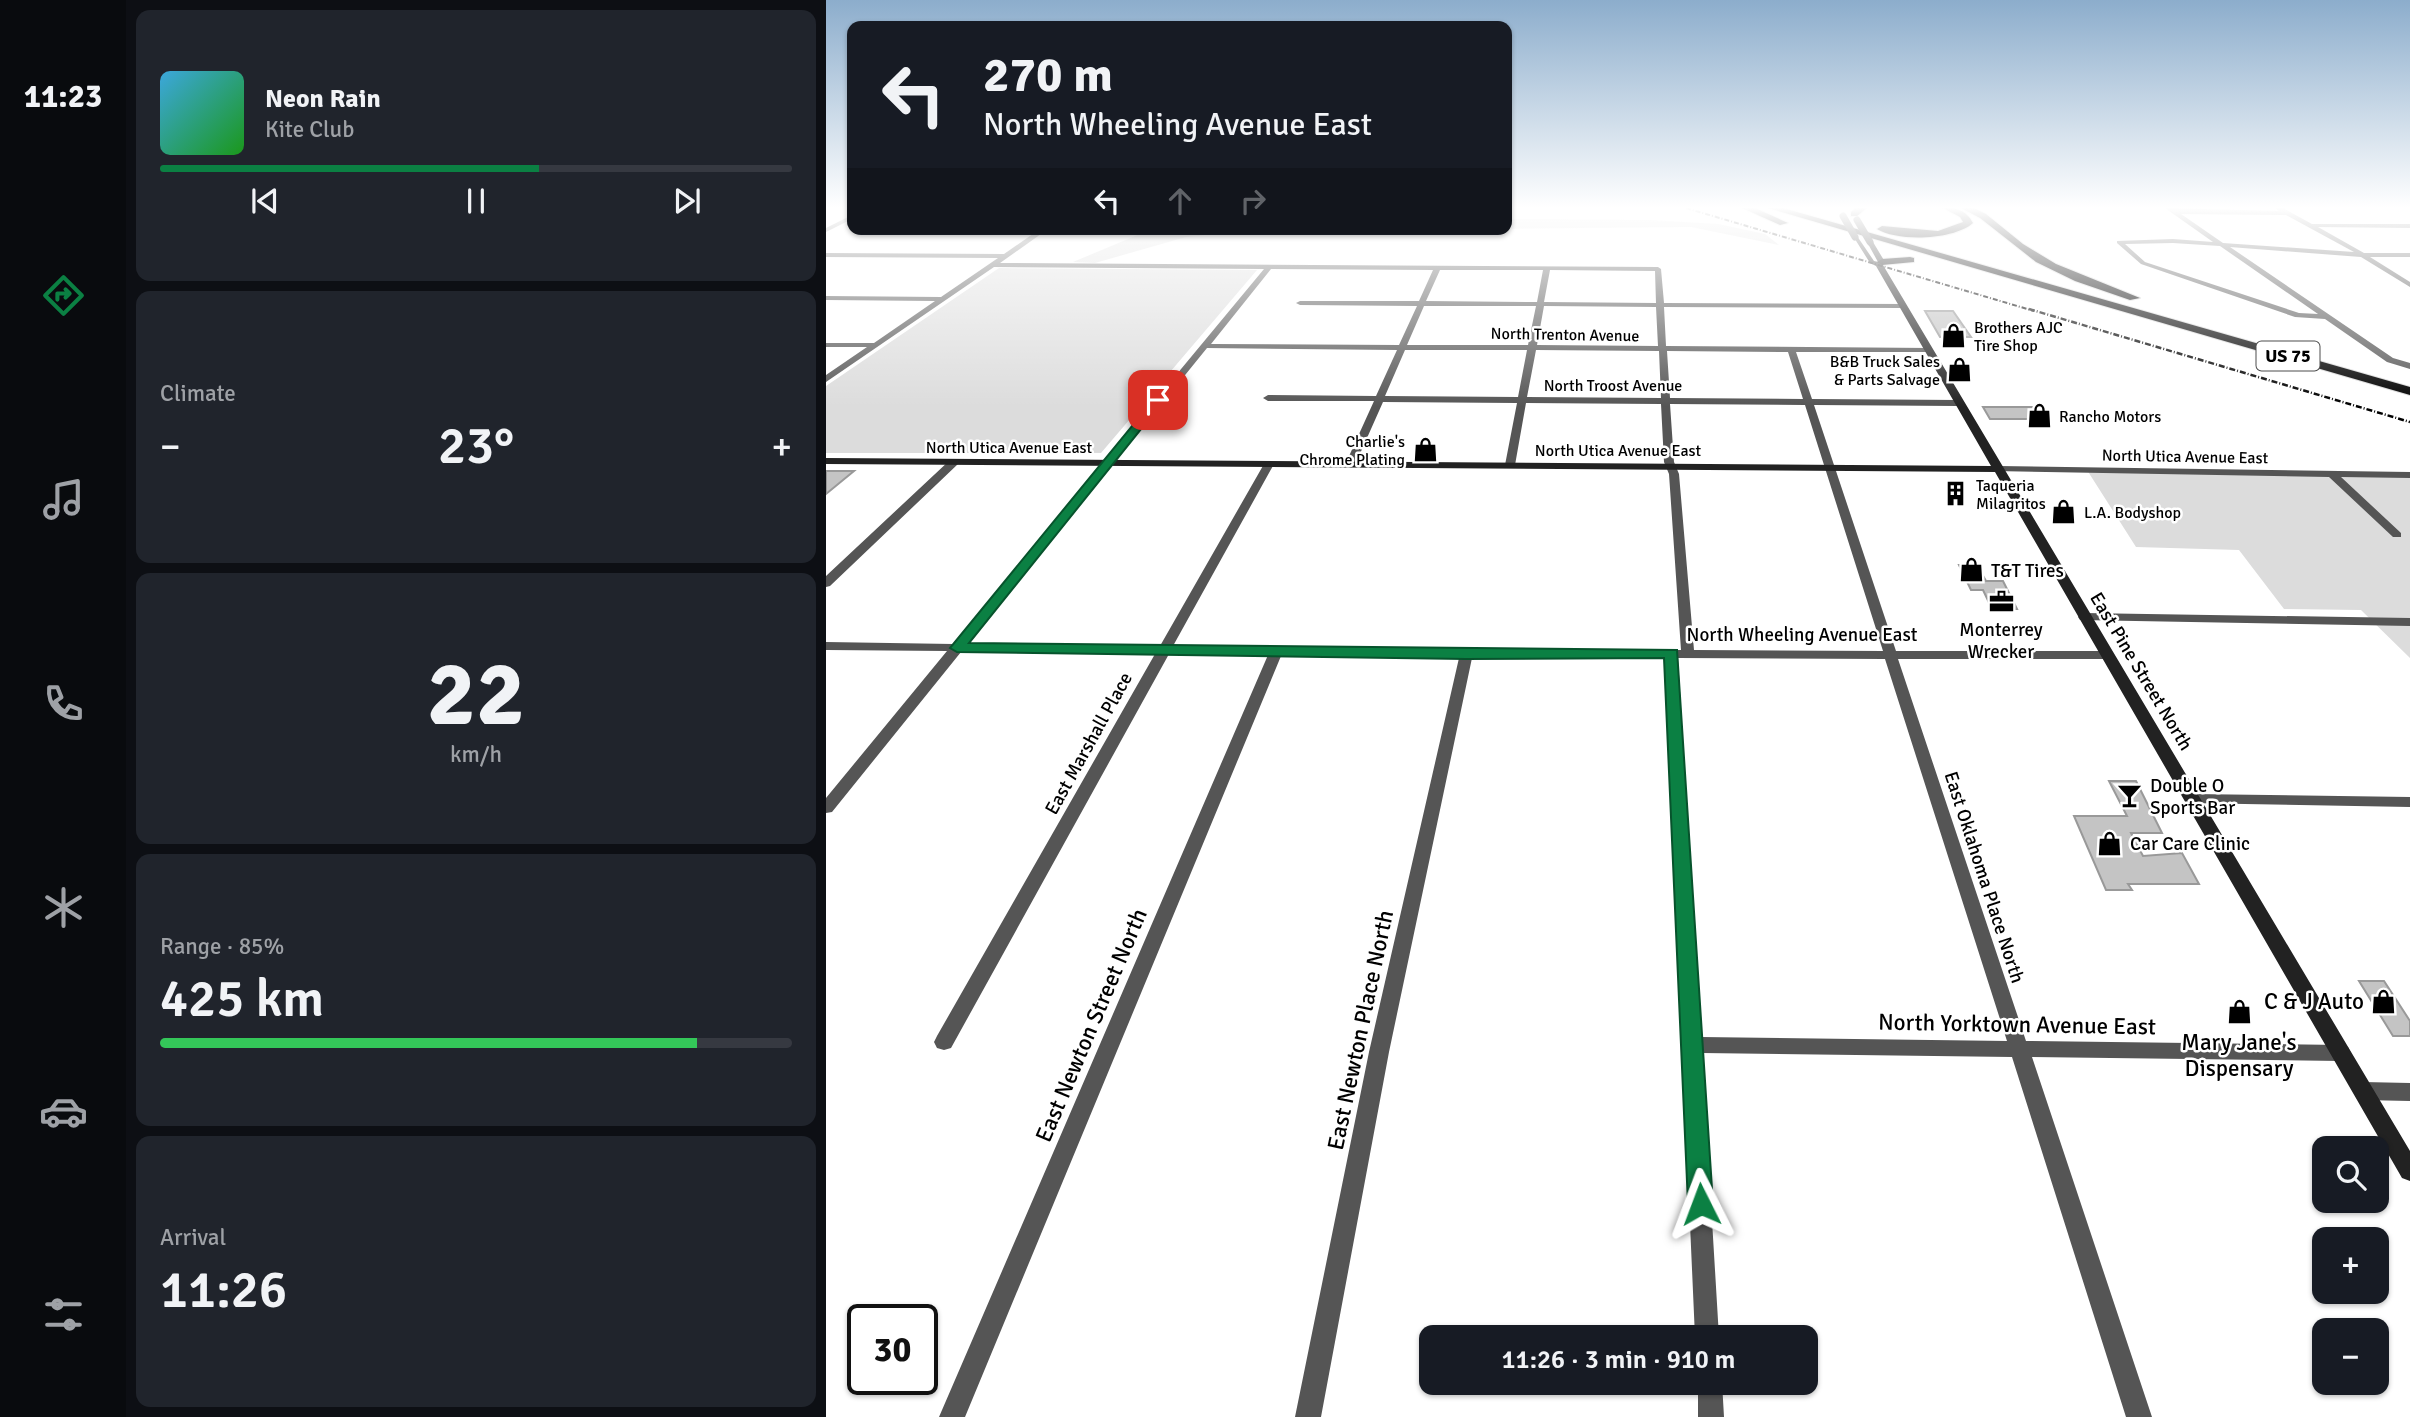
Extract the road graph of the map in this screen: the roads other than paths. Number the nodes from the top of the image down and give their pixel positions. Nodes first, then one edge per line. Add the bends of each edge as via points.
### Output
1 (981, 274) edge
2 (1263, 274) edge
3 (1434, 274) edge
4 (1546, 274) edge
5 (1659, 274) edge
6 (1885, 274) edge
7 (1969, 274) edge
8 (2003, 274) edge
9 (2049, 274) edge
10 (2070, 274) edge
11 (2176, 274) edge
12 (2265, 274) edge
13 (2392, 274) edge
14 (2410, 285) edge
15 (826, 298) edge
16 (944, 299) junction
17 (1300, 303) dead end
18 (1422, 303) junction
19 (1540, 304) junction
20 (1661, 304) junction
21 (1901, 306) junction
22 (2326, 317) junction
23 (2166, 321) junction
24 (2262, 339) junction
25 (826, 345) edge
26 (877, 345) junction
27 (1203, 346) junction
28 (1403, 347) junction
29 (1532, 348) junction
30 (1662, 349) junction
31 (1791, 349) junction
32 (1927, 350) junction
33 (2410, 366) edge
34 (826, 379) edge
35 (2410, 381) edge
36 (2410, 391) edge
37 (1268, 398) dead end
38 (1381, 399) junction
39 (1523, 400) junction
40 (1665, 401) junction
41 (1807, 401) junction
42 (1958, 403) junction
43 (826, 461) edge
44 (954, 462) junction
45 (1108, 463) junction
46 (1269, 464) junction
47 (1350, 465) junction
48 (1510, 465) junction
49 (1671, 466) junction
50 (1830, 467) junction
51 (1997, 469) junction
52 (2332, 474) junction
53 (2410, 475) edge
54 (2397, 535) dead end
55 (826, 583) edge
56 (2084, 617) junction
57 (2410, 622) edge
58 (826, 646) edge
59 (957, 648) junction
60 (1165, 649) junction
61 (1276, 652) junction
62 (1680, 653) junction
63 (1889, 653) junction
64 (1466, 654) junction
65 (2106, 655) junction
66 (2192, 799) junction
67 (2410, 802) edge
68 (826, 808) edge
69 (944, 1042) dead end
70 (1693, 1045) junction
71 (2020, 1048) junction
72 (2341, 1054) junction
73 (2363, 1091) junction
74 (2410, 1092) edge
75 (2410, 1171) edge
76 (1706, 1325) edge
77 (1711, 1395) edge
78 (952, 1417) edge
79 (1308, 1417) edge
80 (1712, 1417) edge
81 (2139, 1417) edge

1 - 16 street
2 - 27 street
3 - 18 street
4 - 19 street
5 - 20 street
6 - 21 main road, East Pine Street North
7 - 23 highway
8 - 23 highway, US 75
9 - 24 highway, US 75
10 - 24 highway
11 - 22 street via 2298,315
12 - 22 street
13 - 14 street
15 - 16 street
16 - 26 street
17 - 18 street
18 - 19 street
18 - 28 street
19 - 20 street
19 - 29 street
20 - 21 street
20 - 30 street
21 - 32 main road, East Pine Street North
22 - 33 street via 2390,359
23 - 36 highway, US 75
24 - 35 highway, US 75
25 - 26 street
26 - 34 street
27 - 28 street, North Trenton Avenue
27 - 45 street
28 - 29 street, North Trenton Avenue
28 - 38 street
29 - 30 street, North Trenton Avenue
29 - 39 street
30 - 31 street, North Trenton Avenue
30 - 40 street
31 - 32 street, North Trenton Avenue
31 - 41 street, East Oklahoma Place North
32 - 42 main road, East Pine Street North
37 - 38 street, North Troost Avenue
38 - 39 street, North Troost Avenue
38 - 47 street
39 - 40 street, North Troost Avenue
39 - 48 street
40 - 41 street, North Troost Avenue
40 - 49 street
41 - 42 street, North Troost Avenue
41 - 50 street, East Oklahoma Place North
42 - 51 main road, East Pine Street North
43 - 44 main road, North Utica Avenue East
44 - 45 main road, North Utica Avenue East
44 - 55 street
45 - 46 main road, North Utica Avenue East
45 - 59 street
46 - 47 main road, North Utica Avenue East
46 - 60 street, East Marshall Place
47 - 48 main road, North Utica Avenue East
48 - 49 main road, North Utica Avenue East
49 - 50 main road, North Utica Avenue East
49 - 62 street
50 - 51 main road, North Utica Avenue East
50 - 63 street, East Oklahoma Place North
51 - 52 street, North Utica Avenue East
51 - 56 main road, East Pine Street North
52 - 53 street, North Utica Avenue East
52 - 54 street
56 - 57 street
56 - 65 main road, East Pine Street North
58 - 59 street, North Wheeling Avenue East
59 - 60 street, North Wheeling Avenue East
59 - 68 street
60 - 61 street, North Wheeling Avenue East
60 - 69 street, East Marshall Place
61 - 64 street, North Wheeling Avenue East
61 - 78 street, East Newton Street North
62 - 63 street, North Wheeling Avenue East
62 - 64 street, North Wheeling Avenue East
62 - 70 street
63 - 65 street, North Wheeling Avenue East
63 - 71 street, East Oklahoma Place North
64 - 79 street, East Newton Place North via 1382,1039
65 - 66 main road, East Pine Street North
66 - 67 street
66 - 72 main road, East Pine Street North
70 - 71 street, North Yorktown Avenue East
70 - 76 street
71 - 72 street, North Yorktown Avenue East
71 - 81 street, East Oklahoma Place North
72 - 73 main road, East Pine Street North
73 - 74 street
73 - 75 main road, East Pine Street North
77 - 80 street

